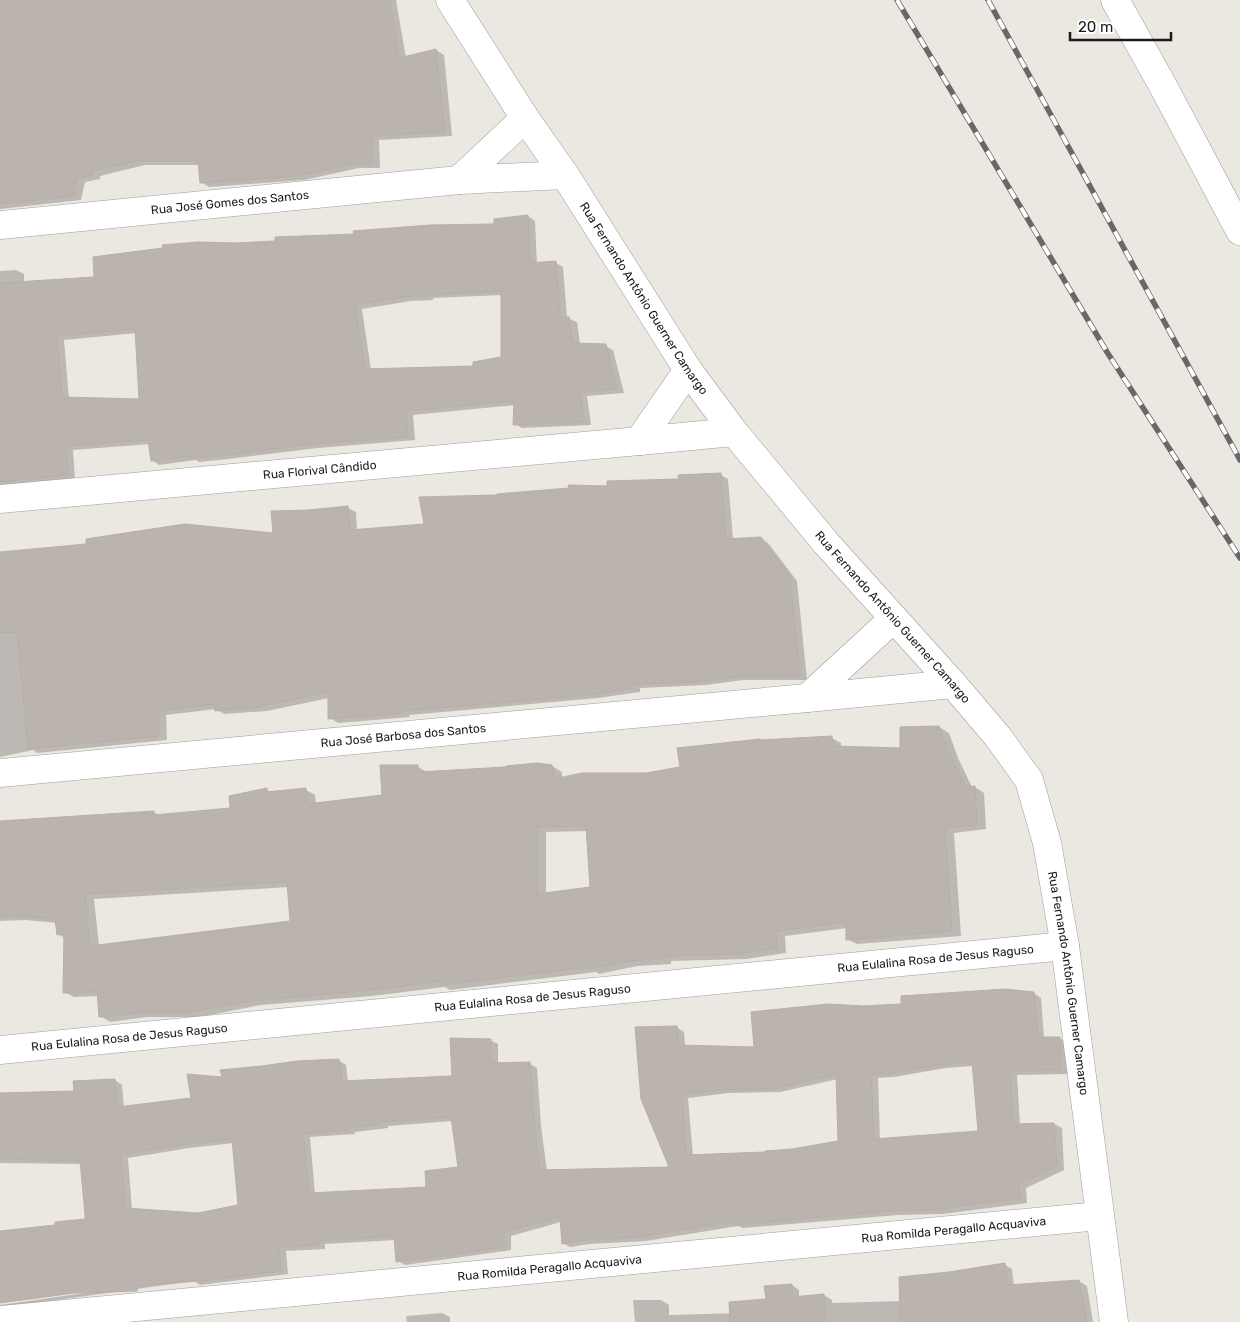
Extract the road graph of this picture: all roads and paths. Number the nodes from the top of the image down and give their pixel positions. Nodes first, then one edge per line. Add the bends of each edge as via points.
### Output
1 (450, 0) edge
2 (1115, 0) edge
3 (525, 118) junction
4 (565, 175) junction
5 (459, 180) junction
6 (0, 225) edge
7 (1240, 231) edge
8 (688, 370) junction
9 (734, 432) junction
10 (639, 440) junction
11 (0, 499) edge
12 (893, 619) junction
13 (952, 684) junction
14 (807, 698) junction
15 (0, 773) edge
16 (1065, 946) junction
17 (0, 1050) edge
18 (1099, 1216) junction
19 (0, 1320) edge
20 (1114, 1322) edge

1 - 3 street, Rua Fernando Antônio Guerner Camargo
2 - 7 street
3 - 4 street, Rua Fernando Antônio Guerner Camargo
3 - 5 street
4 - 5 street, Rua José Gomes dos Santos
4 - 8 street, Rua Fernando Antônio Guerner Camargo
5 - 6 street, Rua José Gomes dos Santos
8 - 9 street, Rua Fernando Antônio Guerner Camargo
8 - 10 street
9 - 10 street, Rua Florival Cândido
9 - 12 street, Rua Fernando Antônio Guerner Camargo
10 - 11 street, Rua Florival Cândido
12 - 13 street, Rua Fernando Antônio Guerner Camargo
12 - 14 street
13 - 14 street, Rua José Barbosa dos Santos
13 - 16 street, Rua Fernando Antônio Guerner Camargo via 1029,780 1047,843
14 - 15 street, Rua José Barbosa dos Santos
16 - 17 street, Rua Eulalina Rosa de Jesus Raguso
16 - 18 street, Rua Fernando Antônio Guerner Camargo
18 - 19 street, Rua Romilda Peragallo Acquaviva
18 - 20 street, Rua Fernando Antônio Guerner Camargo

